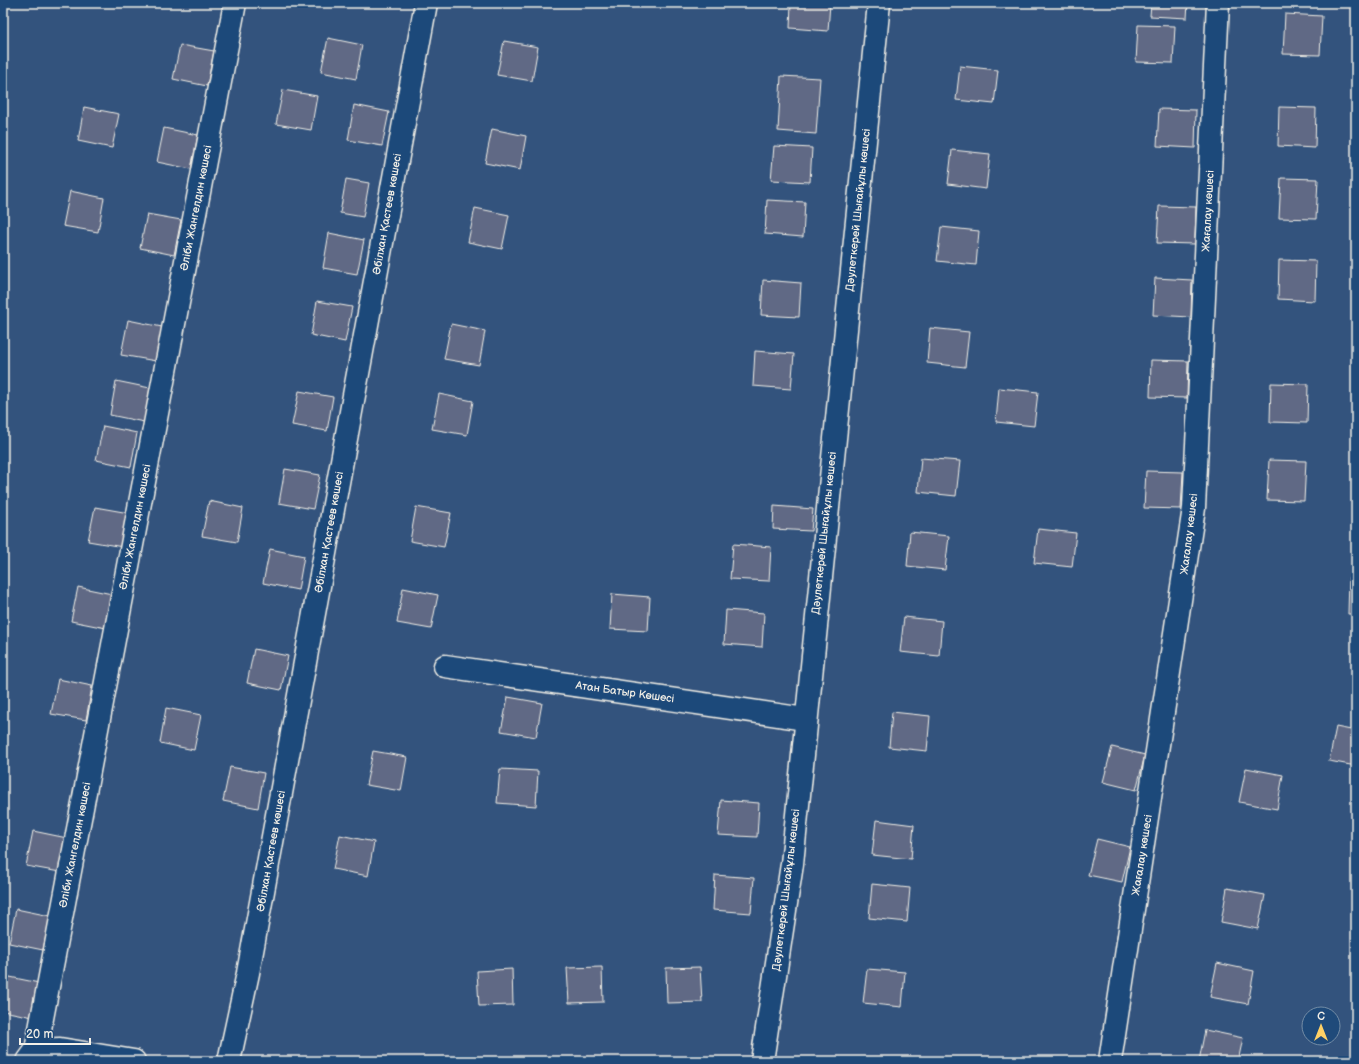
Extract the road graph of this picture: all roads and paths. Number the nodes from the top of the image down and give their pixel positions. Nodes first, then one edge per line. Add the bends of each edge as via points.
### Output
1 (235, 3) edge
2 (426, 3) edge
3 (879, 3) edge
4 (1218, 3) edge
5 (445, 666) dead end
6 (805, 719) junction
7 (32, 1056) edge
8 (134, 1061) edge
9 (229, 1061) edge
10 (762, 1061) edge
11 (1110, 1061) edge

1 - 7 street, Әліби Жангелдин көшесі
2 - 9 street, Әбілхан Қастеев көшесі via 250,965
3 - 6 street, Дәулеткерей Шығайұлы көшесі
4 - 11 street, Жағалау көшесі via 1194,508
5 - 6 street, Атан Батыр Көшесі
6 - 10 street, Дәулеткерей Шығайұлы көшесі via 792,864
7 - 8 street via 60,1049

